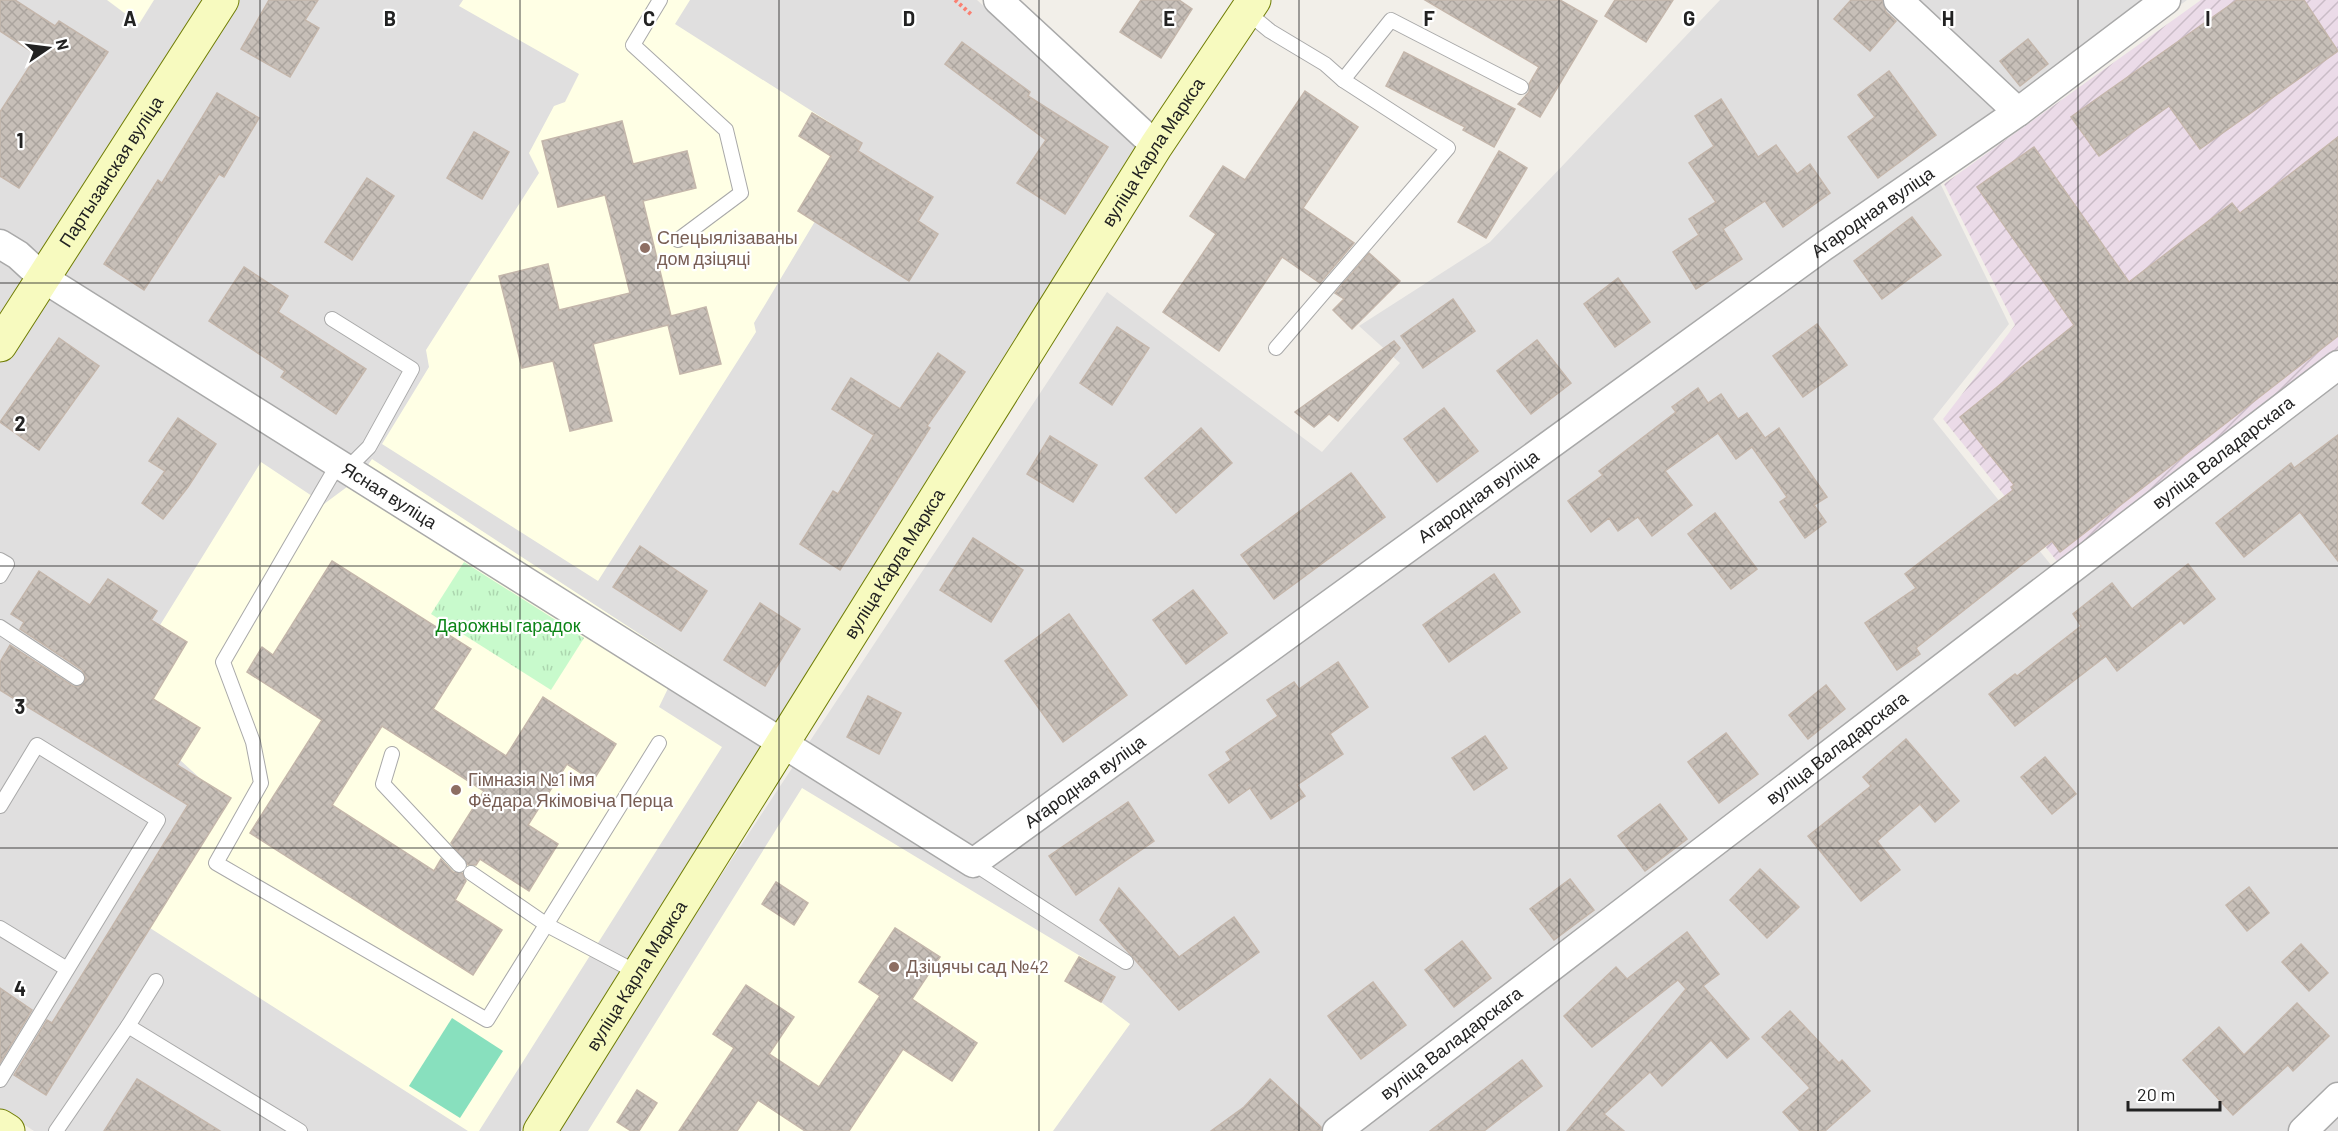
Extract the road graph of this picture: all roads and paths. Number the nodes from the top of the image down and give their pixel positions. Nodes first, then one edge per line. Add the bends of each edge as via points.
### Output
1 (222, 0) edge
2 (660, 0) edge
3 (998, 0) edge
4 (1898, 0) edge
5 (2166, 0) edge
6 (1251, 6) edge
7 (1343, 80) junction
8 (1521, 87) dead end
9 (2018, 112) junction
10 (1156, 146) junction
11 (678, 240) dead end
12 (0, 244) edge
13 (43, 278) junction
14 (332, 319) dead end
15 (0, 345) edge
16 (1276, 348) dead end
17 (2338, 365) edge
18 (342, 467) junction
19 (0, 560) edge
20 (0, 576) edge
21 (0, 627) edge
22 (77, 678) dead end
23 (659, 743) dead end
24 (782, 744) junction
25 (392, 754) dead end
26 (0, 806) edge
27 (973, 863) junction
28 (546, 925) junction
29 (0, 928) edge
30 (1126, 962) dead end
31 (67, 969) junction
32 (638, 973) junction
33 (156, 981) dead end
34 (128, 1026) junction
35 (0, 1080) edge
36 (2338, 1097) edge
37 (0, 1126) edge
38 (8, 1131) edge
39 (56, 1131) edge
40 (300, 1131) edge
41 (540, 1131) edge
42 (1337, 1131) edge
43 (2303, 1131) edge

1 - 13 main road, Партызанская вуліца
2 - 11 lane via 633,45 726,130 741,193
3 - 10 street
4 - 9 street
5 - 9 street, Агародная вуліца
6 - 7 lane via 1270,31 1326,64
6 - 10 main road, вуліца Карла Маркса
7 - 8 lane via 1391,20
7 - 16 lane via 1448,148
9 - 27 street, Агародная вуліца via 1824,246
10 - 24 main road, вуліца Карла Маркса
12 - 13 street, Ясная вуліца
13 - 15 main road, Партызанская вуліца
13 - 18 street, Ясная вуліца
14 - 18 lane via 411,369 369,447
17 - 42 street, вуліца Валадарскага
18 - 24 street, Ясная вуліца
18 - 28 lane via 224,663 253,742 261,783 216,863 487,1020
19 - 20 lane via 7,564
21 - 22 lane
23 - 28 lane
24 - 27 street
24 - 32 main road, вуліца Карла Маркса
25 - 28 lane via 383,784 465,869
26 - 31 lane via 37,745 158,820
27 - 30 lane
28 - 32 lane
29 - 31 lane
31 - 35 lane
32 - 41 main road, вуліца Карла Маркса
33 - 34 lane
34 - 39 lane
34 - 40 lane
36 - 43 street
37 - 38 main road

